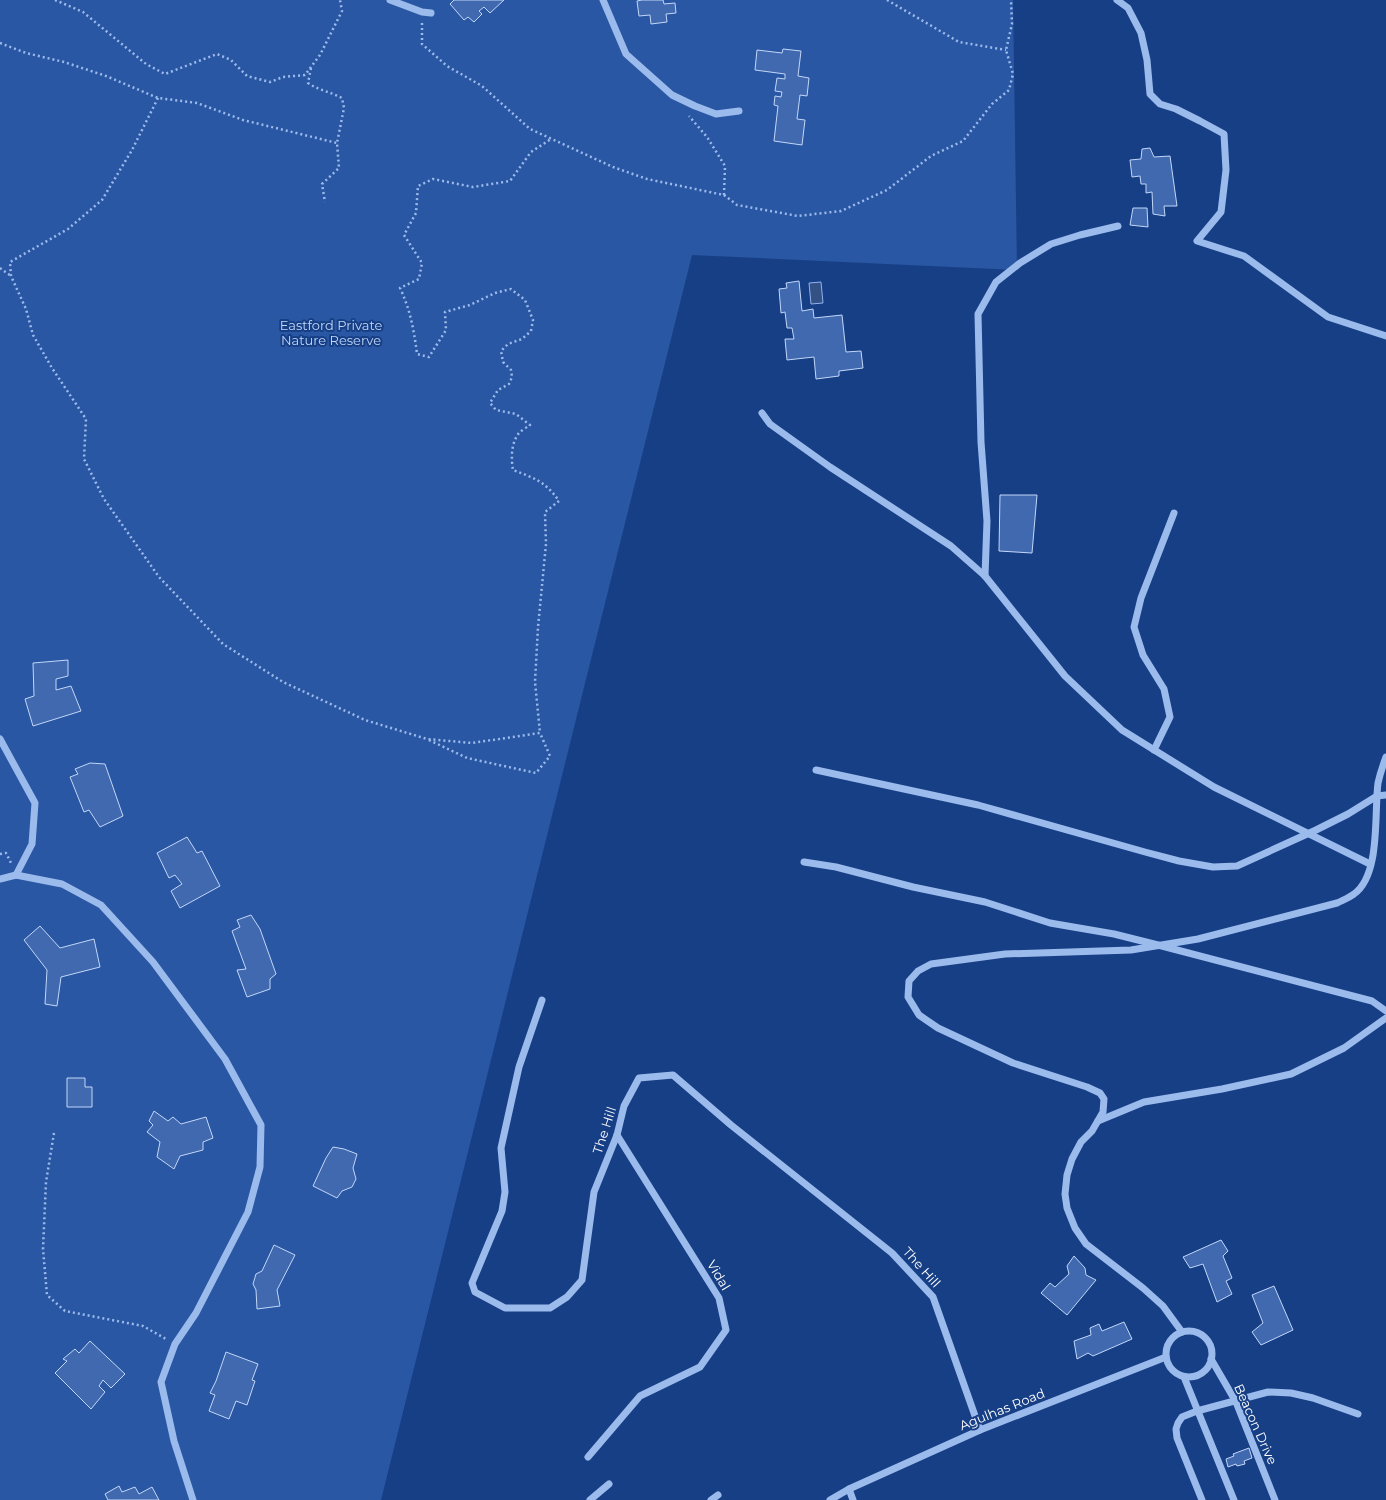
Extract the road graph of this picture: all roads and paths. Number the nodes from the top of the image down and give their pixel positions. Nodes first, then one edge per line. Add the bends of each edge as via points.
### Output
1 (55, 0) edge
2 (340, 0) edge
3 (390, 0) edge
4 (603, 0) edge
5 (887, 0) edge
6 (1011, 0) edge
7 (1117, 0) edge
8 (422, 12) junction
9 (431, 13) dead end
10 (0, 43) edge
11 (1006, 50) junction
12 (311, 67) junction
13 (158, 98) junction
14 (739, 111) dead end
15 (685, 112) dead end
16 (551, 139) junction
17 (337, 143) junction
18 (724, 195) junction
19 (325, 202) dead end
20 (1118, 226) dead end
21 (0, 268) edge
22 (11, 276) junction
23 (1386, 336) edge
24 (762, 413) dead end
25 (1174, 513) dead end
26 (984, 576) junction
27 (540, 733) junction
28 (0, 738) edge
29 (427, 739) junction
30 (1154, 750) junction
31 (1386, 757) edge
32 (816, 770) dead end
33 (1386, 795) edge
34 (1377, 796) junction
35 (1308, 834) junction
36 (804, 862) dead end
37 (1370, 864) junction
38 (16, 875) junction
39 (0, 879) edge
40 (1158, 945) junction
41 (542, 1000) dead end
42 (1386, 1011) edge
43 (1386, 1018) edge
44 (1098, 1121) junction
45 (54, 1133) dead end
46 (617, 1135) junction
47 (1182, 1332) junction
48 (175, 1344) junction
49 (1166, 1357) junction
50 (1211, 1359) junction
51 (1184, 1377) junction
52 (1236, 1402) junction
53 (1197, 1411) junction
54 (1358, 1414) dead end
55 (980, 1430) junction
56 (588, 1457) dead end
57 (609, 1484) dead end
58 (849, 1489) junction
59 (718, 1495) dead end
60 (193, 1500) edge
61 (590, 1500) edge
62 (711, 1500) edge
63 (830, 1500) edge
64 (853, 1500) edge
65 (1202, 1500) edge
66 (1234, 1500) edge
67 (1275, 1500) edge

1 - 12 path via 83,12 146,64 165,74 217,54 231,60 247,76 270,82 283,77 305,75
2 - 12 path via 342,11 320,55
3 - 8 street
4 - 14 street via 626,54 672,95 716,114
5 - 11 path via 959,42
6 - 11 path via 1012,24
7 - 23 street via 1128,8 1141,33 1150,94 1160,104 1182,112 1224,134 1226,170 1221,212 1197,241 1244,256 1328,316
8 - 9 street
8 - 16 path via 422,44 446,66 482,86 530,129
10 - 13 path via 106,76
11 - 18 path via 1013,74 1008,90 992,104 963,141 931,156 887,190 841,211 798,216 737,205
12 - 17 path via 308,83 342,98 344,108
13 - 17 path via 197,103 243,120
13 - 22 path via 132,150 102,200 68,229 10,262
15 - 18 path via 707,137 725,166
16 - 18 path via 613,167 647,178
16 - 27 path via 531,152 510,181 473,187 433,179 418,186 416,213 404,235 422,263 419,279 400,288 414,327 417,354 429,357 446,330 446,312 470,305 495,292 511,289 525,300 533,320 531,331 501,351 512,377 509,384 498,390 490,403 496,410 516,414 530,425 520,432 513,444 513,470 532,477 551,489 558,501 545,512 546,544 538,626 536,682
17 - 19 path via 339,168 322,184
20 - 26 street via 1051,244 996,282 978,314 981,442 987,521
21 - 22 path
22 - 29 path via 26,309 33,334 86,419 84,459 97,486 159,578 222,644 283,682 365,720
24 - 26 street via 770,424 830,467 951,546
25 - 30 street via 1141,598 1134,627 1143,655 1164,688 1170,717
26 - 30 street via 1065,676 1122,730
27 - 29 path via 472,743
27 - 29 path via 550,756 536,773 467,758
28 - 38 street via 35,803 32,844
30 - 35 street via 1214,787
31 - 34 street
32 - 35 street via 978,805 1179,861 1213,867 1237,866
33 - 34 street
34 - 35 street
34 - 37 street via 1376,836
35 - 37 street
36 - 40 street via 836,867 985,902 1050,923
37 - 40 street via 1361,887 1337,903 1198,939
38 - 39 street
38 - 48 street via 62,884 101,906 153,962 225,1059 261,1125 260,1167 248,1212 196,1313
40 - 42 street via 1372,1001
40 - 44 street via 1131,950 1005,954 931,964 918,971 910,981 908,998 919,1015 938,1028 1013,1063 1100,1093 1104,1099 1103,1112
41 - 46 street, The Hill via 519,1067 501,1148 505,1192 502,1211 472,1283 475,1292 505,1308 550,1308 567,1297 582,1280 594,1192
43 - 44 street via 1344,1048 1291,1074 1144,1102
44 - 47 street via 1081,1142 1067,1175 1067,1208 1074,1228 1086,1244 1163,1306
45 - 48 path via 46,1182 42,1249 47,1295 64,1311 143,1326
46 - 55 street, The Hill via 624,1106 639,1078 673,1075 731,1125 892,1253 933,1297
46 - 56 street, Vidal via 719,1298 726,1330 700,1367 640,1396
47 - 49 street via 1171,1339
47 - 50 street via 1190,1331 1204,1337 1212,1351
48 - 60 street via 162,1382 174,1441
49 - 51 street via 1172,1370
49 - 55 street, Agulhas Road
50 - 51 street via 1204,1372
50 - 52 street, Beacon Drive
51 - 53 street
52 - 53 street
52 - 54 street via 1268,1392 1291,1393
52 - 67 street, Beacon Drive
53 - 65 street via 1182,1417 1176,1429 1177,1438
53 - 66 street
55 - 58 street, Agulhas Road
57 - 61 street
58 - 63 street, Agulhas Road
58 - 64 street
59 - 62 street

